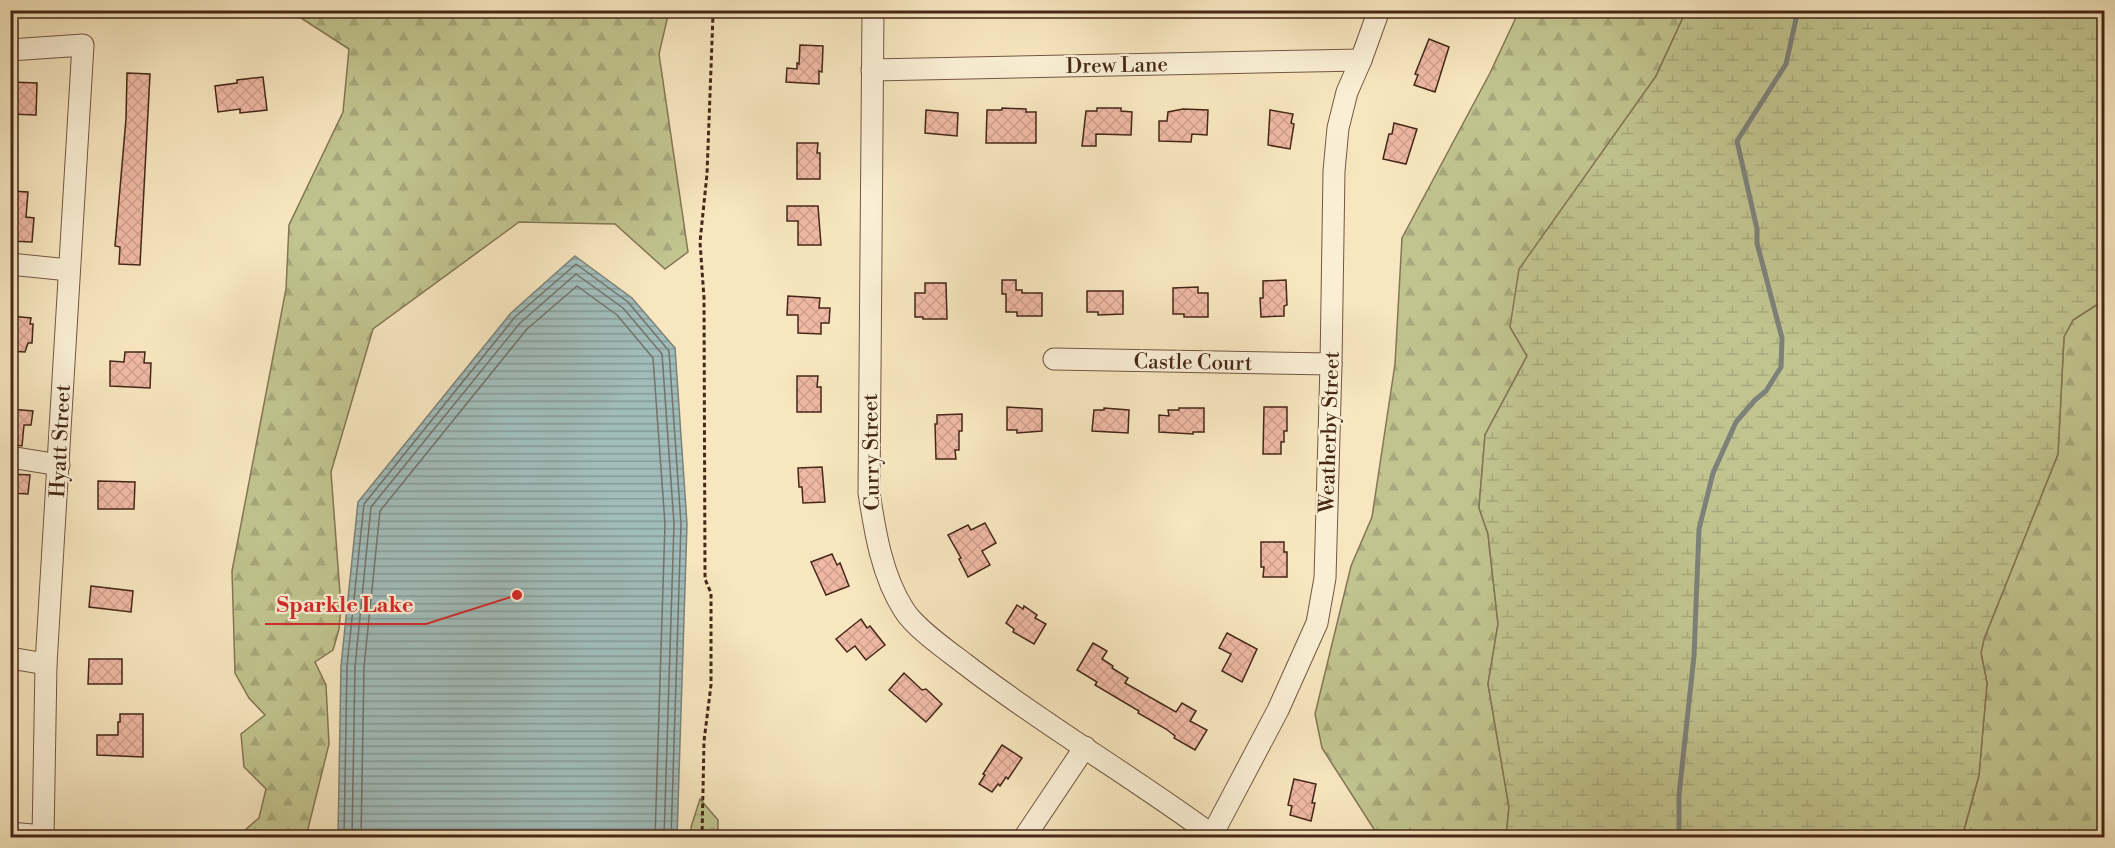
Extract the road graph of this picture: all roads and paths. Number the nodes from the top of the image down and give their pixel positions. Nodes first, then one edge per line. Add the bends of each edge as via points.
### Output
1 (711, 10) edge
2 (873, 10) edge
3 (1379, 10) edge
4 (10, 50) edge
5 (1361, 60) junction
6 (872, 70) junction
7 (10, 264) edge
8 (69, 270) junction
9 (1054, 359) dead end
10 (1331, 364) junction
11 (10, 457) edge
12 (59, 465) junction
13 (10, 658) edge
14 (46, 664) junction
15 (1085, 747) junction
16 (10, 833) edge
17 (1214, 836) edge
18 (43, 837) edge
19 (702, 837) edge
20 (1024, 837) edge

1 - 19 path via 707,174 700,242 704,298 705,579 711,592 711,685 704,741
2 - 6 street, Curry Street
3 - 5 street, Weatherby Street
4 - 8 street, Hyatt Street via 83,45
5 - 6 street, Drew Lane
5 - 10 street, Weatherby Street via 1347,92 1338,128
6 - 15 street, Curry Street via 869,493 875,534 904,611 999,690
7 - 8 street
8 - 12 street, Hyatt Street
9 - 10 street, Castle Court
10 - 17 street, Weatherby Street via 1325,578 1317,623
11 - 12 street
12 - 14 street, Hyatt Street
13 - 14 street
14 - 18 street, Hyatt Street
15 - 17 street, Curry Street
15 - 20 street
16 - 18 street

